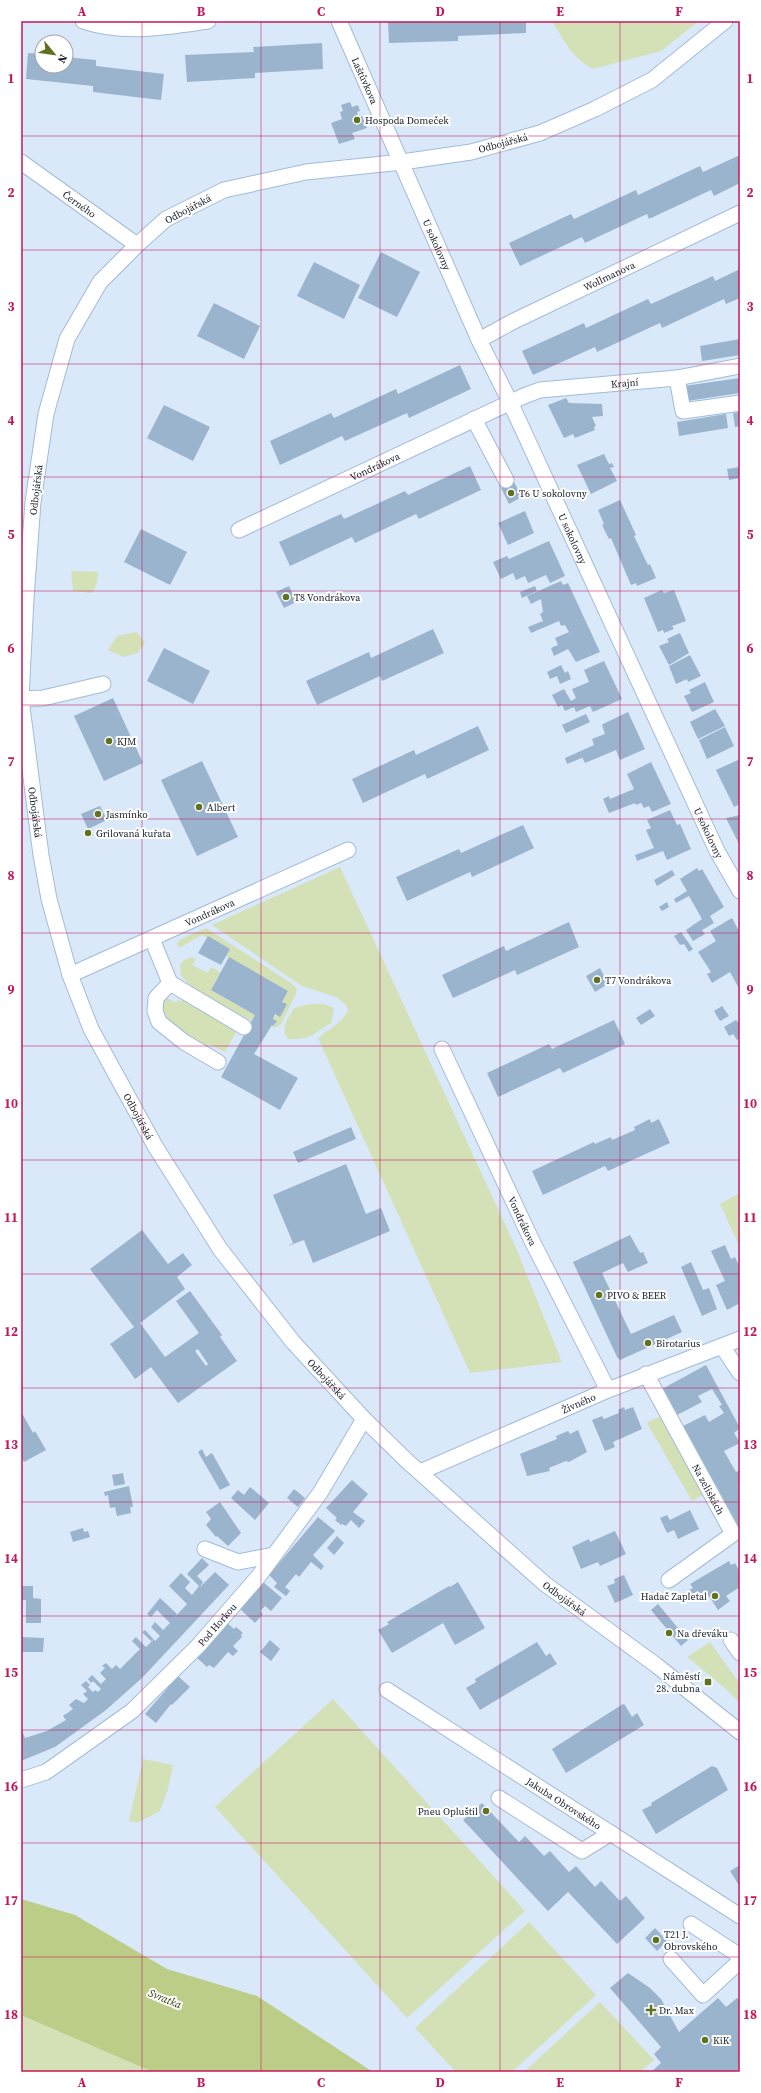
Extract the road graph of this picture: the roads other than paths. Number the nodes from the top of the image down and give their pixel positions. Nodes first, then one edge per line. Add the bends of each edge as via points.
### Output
1 (83, 21) edge
2 (208, 21) edge
3 (340, 21) edge
4 (725, 21) edge
5 (21, 162) edge
6 (402, 162) junction
7 (740, 213) edge
8 (137, 246) junction
9 (479, 340) junction
10 (740, 366) edge
11 (677, 378) junction
12 (510, 402) junction
13 (740, 403) edge
14 (474, 419) junction
15 (506, 480) dead end
16 (239, 530) dead end
17 (103, 684) dead end
18 (21, 699) edge
19 (348, 850) dead end
20 (740, 891) edge
21 (152, 939) junction
22 (70, 975) junction
23 (170, 983) junction
24 (244, 1027) dead end
25 (442, 1049) dead end
26 (218, 1062) dead end
27 (740, 1339) edge
28 (722, 1346) junction
29 (740, 1373) edge
30 (646, 1374) junction
31 (608, 1390) junction
32 (364, 1419) junction
33 (420, 1472) junction
34 (736, 1537) edge
35 (205, 1549) dead end
36 (274, 1555) junction
37 (669, 1580) dead end
38 (731, 1640) dead end
39 (740, 1653) edge
40 (387, 1690) dead end
41 (740, 1732) edge
42 (21, 1780) edge
43 (499, 1798) dead end
44 (611, 1833) junction
45 (740, 1916) edge
46 (691, 1924) dead end
47 (740, 1956) edge
48 (671, 1959) dead end
49 (740, 1961) edge

1 - 2 street via 100,27 151,30
3 - 6 street, Laštůvkova
4 - 6 street, Odbojářská via 652,80 547,130 471,152
5 - 8 street, Černého
6 - 8 street, Odbojářská via 306,172 224,190 166,219
6 - 9 street, U sokolovny
7 - 9 street, Wollmanova
8 - 18 street, Odbojářská via 100,282 67,339 46,414 33,502
9 - 12 street, U sokolovny
10 - 11 street, Krajní
11 - 12 street, Krajní via 540,390
11 - 13 street via 684,411
12 - 14 street, Vondrákova
12 - 20 street, U sokolovny via 717,851
14 - 15 street
14 - 16 street, Vondrákova
17 - 18 street via 42,698
18 - 22 street, Odbojářská via 41,856 49,898
19 - 21 street, Vondrákova
21 - 22 street, Vondrákova
21 - 23 street
22 - 32 street, Odbojářská via 95,1036 155,1146 220,1249 293,1342
23 - 24 street
23 - 26 street via 156,998 155,1011 159,1022 184,1042
25 - 31 street, Vondrákova via 532,1241
27 - 28 street, Živného
28 - 29 street
28 - 30 street, Živného
30 - 31 street, Živného
30 - 34 street, Na zeliskách
31 - 33 street, Živného
32 - 33 street, Odbojářská
32 - 36 street, Pod Horkou via 320,1493
33 - 41 street, Odbojářská via 545,1584 656,1665
34 - 37 street, Na zeliskách
35 - 36 street via 238,1562
36 - 42 street, Pod Horkou via 198,1646 132,1711 46,1772
38 - 39 street
40 - 44 street, Jakuba Obrovského
43 - 44 street via 582,1851
44 - 45 street, Jakuba Obrovského
46 - 47 street
48 - 49 street via 703,1995

